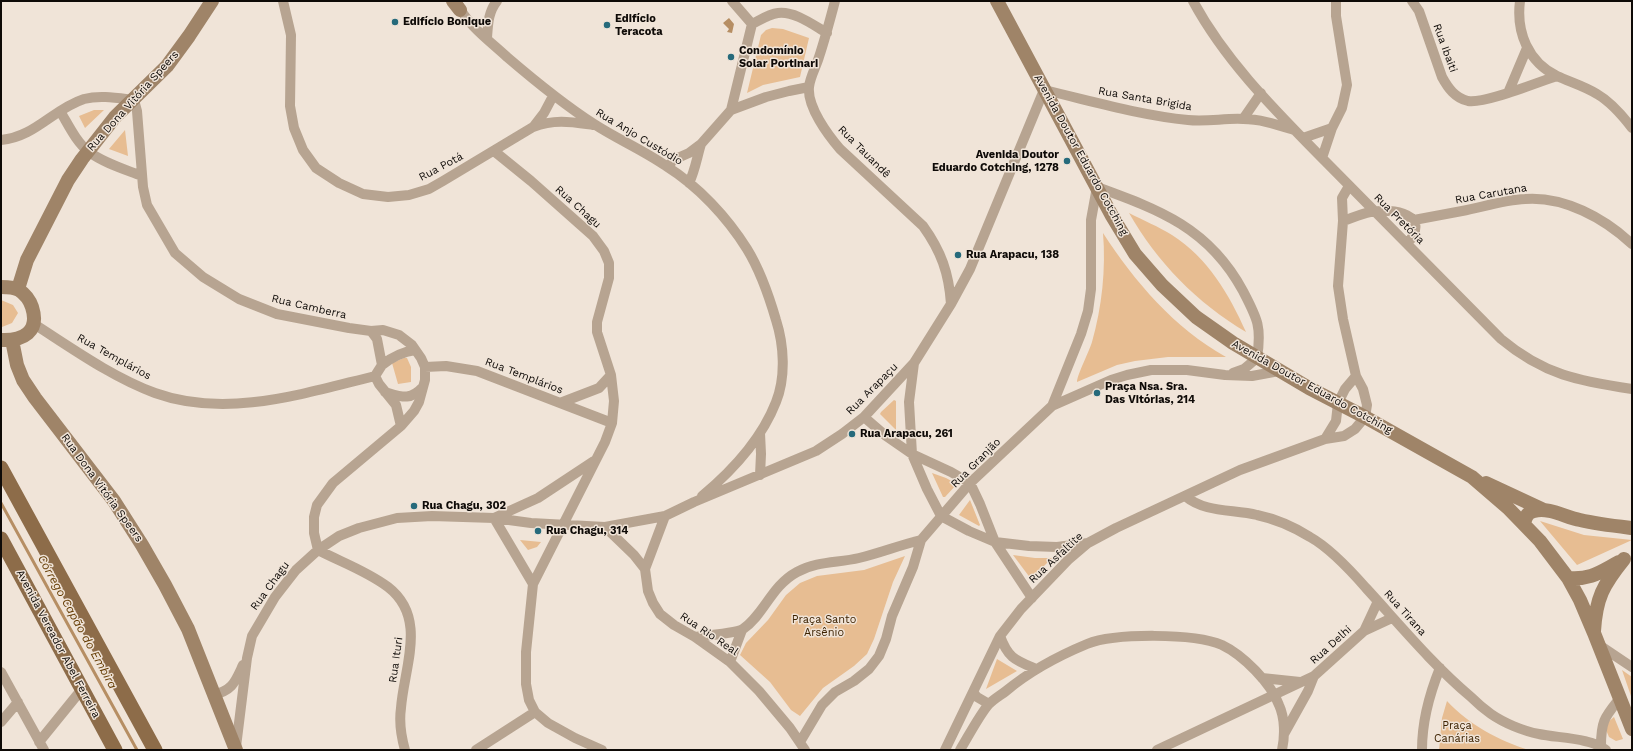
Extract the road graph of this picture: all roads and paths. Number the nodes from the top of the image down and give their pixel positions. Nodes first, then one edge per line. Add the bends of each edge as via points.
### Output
1 (212, 1) edge
2 (283, 1) edge
3 (498, 1) edge
4 (732, 1) edge
5 (835, 1) edge
6 (997, 1) edge
7 (1194, 1) edge
8 (1336, 1) edge
9 (1412, 1) edge
10 (1520, 1) edge
11 (457, 4) edge
12 (752, 24) junction
13 (827, 33) junction
14 (487, 38) junction
15 (1527, 48) junction
16 (1557, 76) junction
17 (809, 87) junction
18 (1044, 90) junction
19 (1261, 93) junction
20 (1508, 93) junction
21 (553, 96) junction
22 (134, 100) junction
23 (731, 110) junction
24 (60, 111) junction
25 (1243, 118) junction
26 (596, 125) junction
27 (533, 127) junction
28 (1332, 128) junction
29 (1632, 128) edge
30 (1294, 130) junction
31 (1303, 138) junction
32 (1, 140) edge
33 (701, 144) junction
34 (88, 151) junction
35 (494, 151) junction
36 (681, 157) junction
37 (1322, 158) junction
38 (694, 166) junction
39 (668, 167) junction
40 (142, 176) junction
41 (689, 183) junction
42 (1349, 186) junction
43 (1097, 187) junction
44 (1375, 212) junction
45 (1414, 220) junction
46 (1343, 221) junction
47 (1618, 231) junction
48 (1632, 232) edge
49 (1407, 244) junction
50 (1632, 244) edge
51 (1, 286) edge
52 (18, 289) junction
53 (951, 304) junction
54 (34, 324) junction
55 (371, 331) junction
56 (6, 340) edge
57 (415, 350) junction
58 (1257, 358) junction
59 (914, 363) junction
60 (382, 365) junction
61 (426, 367) junction
62 (1279, 371) junction
63 (611, 375) junction
64 (1226, 375) junction
65 (376, 376) junction
66 (1356, 376) junction
67 (423, 387) junction
68 (1632, 389) edge
69 (385, 392) junction
70 (560, 402) junction
71 (1338, 403) junction
72 (1052, 406) junction
73 (864, 416) junction
74 (1365, 417) junction
75 (612, 423) junction
76 (401, 426) junction
77 (760, 433) junction
78 (1325, 439) junction
79 (912, 454) junction
80 (596, 460) junction
81 (1, 468) edge
82 (760, 475) junction
83 (1472, 477) junction
84 (970, 483) junction
85 (1185, 496) junction
86 (694, 502) junction
87 (1544, 510) junction
88 (665, 516) junction
89 (941, 516) junction
90 (494, 518) junction
91 (1524, 524) junction
92 (563, 525) junction
93 (604, 527) junction
94 (1632, 528) edge
95 (1, 538) edge
96 (921, 540) junction
97 (995, 542) junction
98 (1088, 542) junction
99 (318, 550) junction
100 (1628, 557) edge
101 (645, 568) junction
102 (1568, 578) junction
103 (533, 584) junction
104 (1032, 598) junction
105 (1378, 601) junction
106 (1392, 618) junction
107 (742, 630) junction
108 (1364, 631) junction
109 (1000, 636) junction
110 (695, 637) junction
111 (1596, 639) junction
112 (247, 658) junction
113 (730, 662) junction
114 (1632, 666) edge
115 (1440, 668) junction
116 (1036, 669) junction
117 (1, 672) edge
118 (1314, 676) junction
119 (1262, 678) junction
120 (1302, 682) junction
121 (82, 689) junction
122 (973, 692) junction
123 (1274, 694) junction
124 (213, 695) junction
125 (1620, 698) junction
126 (18, 702) junction
127 (989, 704) junction
128 (535, 712) junction
129 (1, 722) edge
130 (1632, 727) edge
131 (1284, 734) junction
132 (1576, 740) junction
133 (42, 746) edge
134 (802, 746) edge
135 (1600, 749) edge
136 (115, 750) edge
137 (155, 750) edge
138 (236, 750) edge
139 (405, 750) edge
140 (476, 750) edge
141 (602, 750) edge
142 (945, 750) edge
143 (960, 750) edge
144 (1157, 750) edge
145 (1282, 750) edge
146 (1422, 750) edge
147 (1580, 750) edge

1 - 22 main road, Rua Dona Vitória Speers via 167,66
2 - 35 street, Rua Potá via 292,35 290,106 294,128 303,150 316,168 362,194 388,198 429,189
3 - 14 street via 490,12
4 - 12 street
5 - 13 street
6 - 18 main road, Avenida Doutor Eduardo Cotching
7 - 19 street, Rua Pretória via 1222,47
8 - 28 street via 1347,85 1342,108
9 - 20 street, Rua Ibaiti via 1419,11 1442,77 1455,95 1470,101
10 - 15 street via 1520,23
11 - 14 street, Rua Anjo Custódio via 467,19
12 - 13 street via 778,12 789,14
12 - 23 street
13 - 17 street
14 - 21 street, Rua Anjo Custódio
15 - 16 street via 1545,68
15 - 20 street
16 - 20 street, Rua Ibaiti
16 - 29 street via 1577,83 1603,98
17 - 23 street via 766,97
17 - 53 street, Rua Tauandê via 818,118 840,149 923,226 934,241 949,282
18 - 25 street, Rua Santa Brigida via 1113,107 1189,120
18 - 43 main road, Avenida Doutor Eduardo Cotching
18 - 53 street, Rua Arapaçu via 970,269
19 - 25 street
19 - 30 street, Rua Pretória
21 - 26 street, Rua Anjo Custódio
21 - 27 street, Rua Potá
22 - 24 street via 95,97
22 - 34 main road, Rua Dona Vitória Speers via 115,117
22 - 40 street, Rua Camberra
23 - 33 street
24 - 32 street via 25,134
24 - 34 street
25 - 30 street, Rua Santa Brigida
26 - 27 street, Rua Potá via 562,121
26 - 39 street, Rua Anjo Custódio
27 - 35 street, Rua Potá
28 - 31 street
28 - 37 street
30 - 31 street, Rua Pretória
31 - 37 street, Rua Pretória
33 - 36 street
33 - 38 street
34 - 40 street via 111,164
34 - 52 main road, Rua Dona Vitória Speers via 68,180 49,216 27,260
35 - 63 street, Rua Chagu via 531,180 593,236 604,251 609,264 609,278 597,322 597,332
36 - 38 street
36 - 39 street via 673,160
37 - 42 street, Rua Pretória
38 - 41 street via 695,172
39 - 41 street, Rua Anjo Custódio
40 - 55 street, Rua Camberra via 147,205 156,223 175,253 203,276 239,299 277,314
41 - 77 street, Rua Anjo Custódio via 717,210 747,249 756,266 779,330 782,346 781,382 776,402
42 - 44 street, Rua Pretória
42 - 46 street via 1342,198
43 - 58 main road, Avenida Doutor Eduardo Cotching via 1135,254 1162,285 1196,317
43 - 58 street via 1166,214 1193,232 1215,252 1237,280 1257,317
43 - 72 street via 1091,220 1091,289 1088,311 1082,334
44 - 45 street via 1391,211
44 - 46 street
44 - 49 street, Rua Pretória
45 - 47 street, Rua Carutana via 1497,203 1525,199 1544,200 1592,215
45 - 49 street via 1415,231
46 - 66 street via 1338,286
47 - 48 street
47 - 50 street, Rua Carutana
49 - 68 street, Rua Pretória via 1501,339 1520,354 1564,376
51 - 52 main road
52 - 54 main road via 31,304
53 - 59 street, Rua Arapaçu
54 - 56 main road via 20,338
54 - 65 street, Rua Templários via 118,375 156,393 191,402 226,404 266,401
55 - 57 street, Rua Camberra via 383,330 399,335
55 - 60 street via 377,339
56 - 124 main road, Rua Dona Vitória Speers via 23,380 114,501 154,565 188,629
57 - 60 street via 391,357
57 - 61 street, Rua Camberra
58 - 62 main road, Avenida Doutor Eduardo Cotching
58 - 64 street via 1244,369
59 - 73 street, Rua Arapaçu
59 - 79 street via 909,402
60 - 65 street
61 - 67 street
61 - 70 street, Rua Templários via 446,366 477,371
62 - 64 street via 1252,376
62 - 71 main road, Avenida Doutor Eduardo Cotching
63 - 70 street via 599,388
63 - 75 street, Rua Chagu via 614,401
64 - 72 street via 1187,370 1151,370 1111,380
65 - 69 street via 378,384
66 - 71 street
66 - 74 street via 1367,405
67 - 69 street via 415,395 399,396
67 - 76 street via 414,411
69 - 76 street via 396,405
70 - 75 street, Rua Templários
71 - 74 main road, Avenida Doutor Eduardo Cotching
71 - 78 street via 1336,421
72 - 84 street, Rua Granjão
73 - 79 street via 886,436
73 - 82 street, Rua Arapaçu via 816,451
74 - 78 street, Rua Asfaltite via 1356,429 1344,436
74 - 83 main road, Avenida Doutor Eduardo Cotching
75 - 80 street, Rua Chagu
76 - 99 street via 333,483 324,494 317,505 314,517
77 - 82 street
77 - 86 street, Rua Anjo Custódio via 730,469
78 - 85 street, Rua Asfaltite via 1240,470
79 - 84 street
79 - 89 street
80 - 90 street, Rua Chagu via 538,498
80 - 92 street, Rua Chagu
81 - 137 main road
82 - 86 street, Rua Arapaçu
83 - 87 main road
83 - 91 main road, Avenida Doutor Eduardo Cotching
84 - 89 street, Rua Granjão
84 - 97 street
85 - 98 street, Rua Asfaltite
85 - 105 street, Rua Tirana via 1204,507 1258,515 1282,522 1312,537 1349,570
86 - 88 street, Rua Arapaçu
87 - 91 main road via 1528,514
87 - 94 main road via 1580,520
88 - 93 street, Rua Arapaçu
88 - 101 street, Rua Rio Real
89 - 96 street, Rua Granjão
89 - 97 street
90 - 92 street, Rua Chagu
90 - 99 street, Rua Chagu via 397,518 339,536
90 - 103 street
91 - 102 main road, Avenida Doutor Eduardo Cotching
92 - 93 street, Rua Arapaçu
92 - 103 street
93 - 101 street
95 - 121 main road, Avenida Vereador Abel Ferreira
96 - 107 street via 859,558 809,566 796,572 781,583
96 - 134 street via 879,656 869,670 835,692 822,706
97 - 98 street via 1057,547
97 - 104 street
98 - 104 street, Rua Asfaltite
99 - 112 street, Rua Chagu via 296,570 275,597 252,636
99 - 139 street, Rua Ituri via 365,572 389,587 401,600 409,616 412,628 400,732
100 - 102 main road via 1591,577
100 - 111 main road via 1606,582 1600,596 1595,612
101 - 110 street, Rua Rio Real via 648,591 660,614
102 - 111 main road, Avenida Doutor Eduardo Cotching
103 - 128 street via 526,652 526,684 529,700
104 - 109 street, Rua Asfaltite via 1010,621
105 - 106 street, Rua Tirana
105 - 108 street, Rua Delhi
106 - 108 street, Rua Delhi
106 - 115 street, Rua Tirana
107 - 110 street
107 - 113 street
108 - 118 street, Rua Delhi
109 - 116 street via 1008,653
109 - 122 street, Rua Asfaltite
110 - 113 street, Rua Rio Real
111 - 114 street
111 - 125 main road, Avenida Doutor Eduardo Cotching
112 - 124 street, Rua Chagu via 228,690
112 - 138 street, Rua Chagu
113 - 134 street, Rua Rio Real via 759,691
115 - 132 street, Rua Tirana via 1454,683 1501,720 1538,734
115 - 146 street via 1427,704 1422,729
116 - 119 street via 1089,643 1122,638 1176,637 1202,639 1222,645 1241,657
116 - 127 street
117 - 126 street
118 - 120 street, Rua Delhi
118 - 131 street, Rua Delhi
119 - 120 street
119 - 123 street
120 - 123 street, Rua Delhi
121 - 133 street
121 - 136 main road, Avenida Vereador Abel Ferreira
122 - 127 street
122 - 142 street, Rua Asfaltite
123 - 131 street via 1280,706
123 - 144 street, Rua Delhi
124 - 138 main road, Rua Dona Vitória Speers
125 - 130 main road, Avenida Doutor Eduardo Cotching
125 - 135 street via 1607,714 1601,727
126 - 129 street
126 - 133 street
127 - 143 street
128 - 140 street
128 - 141 street via 548,723
131 - 145 street
132 - 135 street, Rua Tirana
132 - 147 street

